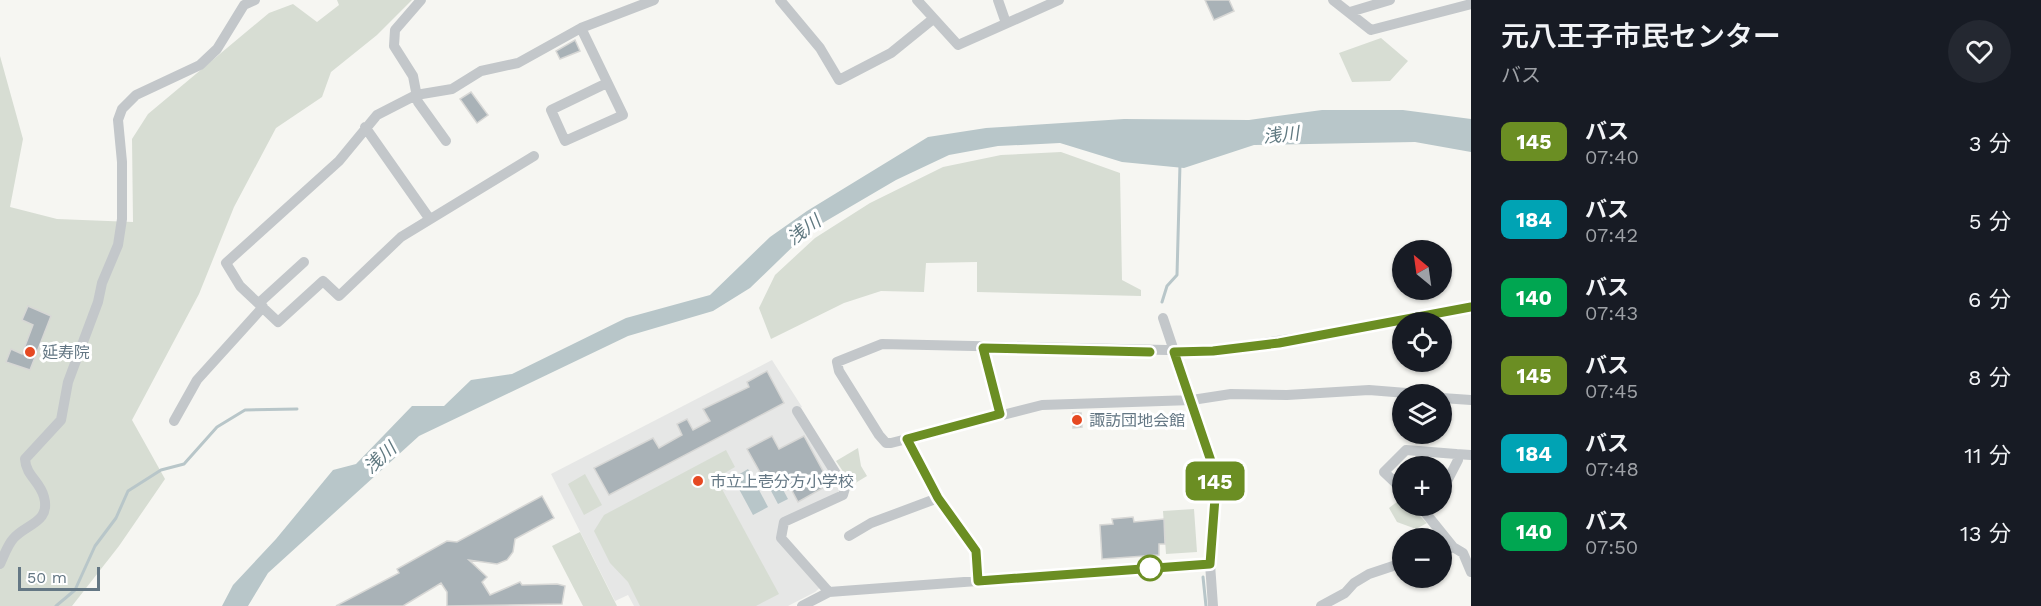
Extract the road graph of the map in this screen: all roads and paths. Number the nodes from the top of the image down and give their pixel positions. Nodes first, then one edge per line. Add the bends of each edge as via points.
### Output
1 (255, 0) edge
2 (422, 0) edge
3 (654, 0) edge
4 (780, 0) edge
5 (917, 0) edge
6 (998, 0) edge
7 (1059, 0) edge
8 (1333, 0) edge
9 (1390, 0) edge
10 (1471, 4) edge
11 (1350, 12) junction
12 (933, 19) junction
13 (1006, 23) junction
14 (581, 28) junction
15 (607, 83) junction
16 (416, 95) junction
17 (365, 127) junction
18 (446, 141) dead end
19 (534, 156) dead end
20 (429, 218) junction
21 (304, 262) dead end
22 (261, 305) junction
23 (1471, 307) edge
24 (1163, 318) dead end
25 (983, 348) junction
26 (1174, 352) junction
27 (1392, 392) edge
28 (1452, 399) edge
29 (1192, 400) junction
30 (1471, 400) edge
31 (797, 411) dead end
32 (1000, 414) junction
33 (174, 421) dead end
34 (907, 439) junction
35 (1456, 454) junction
36 (1471, 455) edge
37 (1400, 456) edge
38 (1392, 464) edge
39 (1452, 472) edge
40 (1392, 480) edge
41 (938, 498) junction
42 (1435, 516) edge
43 (849, 536) dead end
44 (1453, 547) joint
45 (0, 564) edge
46 (1210, 564) junction
47 (1392, 566) edge
48 (1471, 572) edge
49 (978, 581) junction
50 (829, 592) junction
51 (802, 606) edge
52 (1213, 606) edge
53 (1321, 606) edge

1 - 45 street via 244,5 217,49 200,65 136,95 122,110 118,120 122,219 118,245 68,382 61,420 25,459 26,469 44,497 45,510 39,521 14,537
2 - 16 street via 395,30 394,46 413,76
3 - 14 street
4 - 12 street via 820,48 838,80 891,53
5 - 12 street
6 - 13 street
7 - 13 street
8 - 11 street
9 - 11 street
10 - 11 street via 1371,30
12 - 13 street via 958,45
14 - 15 street
14 - 16 street via 518,63 481,71 452,89
15 - 15 street via 551,110 565,141 623,115
16 - 17 street via 377,115
16 - 18 street
17 - 20 street
17 - 22 street via 339,161 226,263 240,286
19 - 20 street
20 - 22 street via 401,237 339,296 323,281 278,322
21 - 22 street
22 - 33 street via 197,380
23 - 26 street via 1279,343
24 - 26 street
25 - 26 street
25 - 32 street
25 - 34 street via 882,344 837,362 886,442
26 - 29 street
27 - 29 street via 1231,394
28 - 30 street
29 - 32 street via 1042,405
29 - 46 street via 1214,470
31 - 50 street via 845,488 843,495 784,522 780,538
32 - 34 street
34 - 41 street
35 - 36 street
35 - 37 street via 1406,450
35 - 39 street via 1458,460
38 - 40 street via 1384,472
41 - 43 street via 871,523
41 - 49 street via 976,551
42 - 44 street
44 - 48 street via 1463,553
46 - 49 street
46 - 52 street
47 - 53 street via 1369,573
49 - 50 street
50 - 51 street

